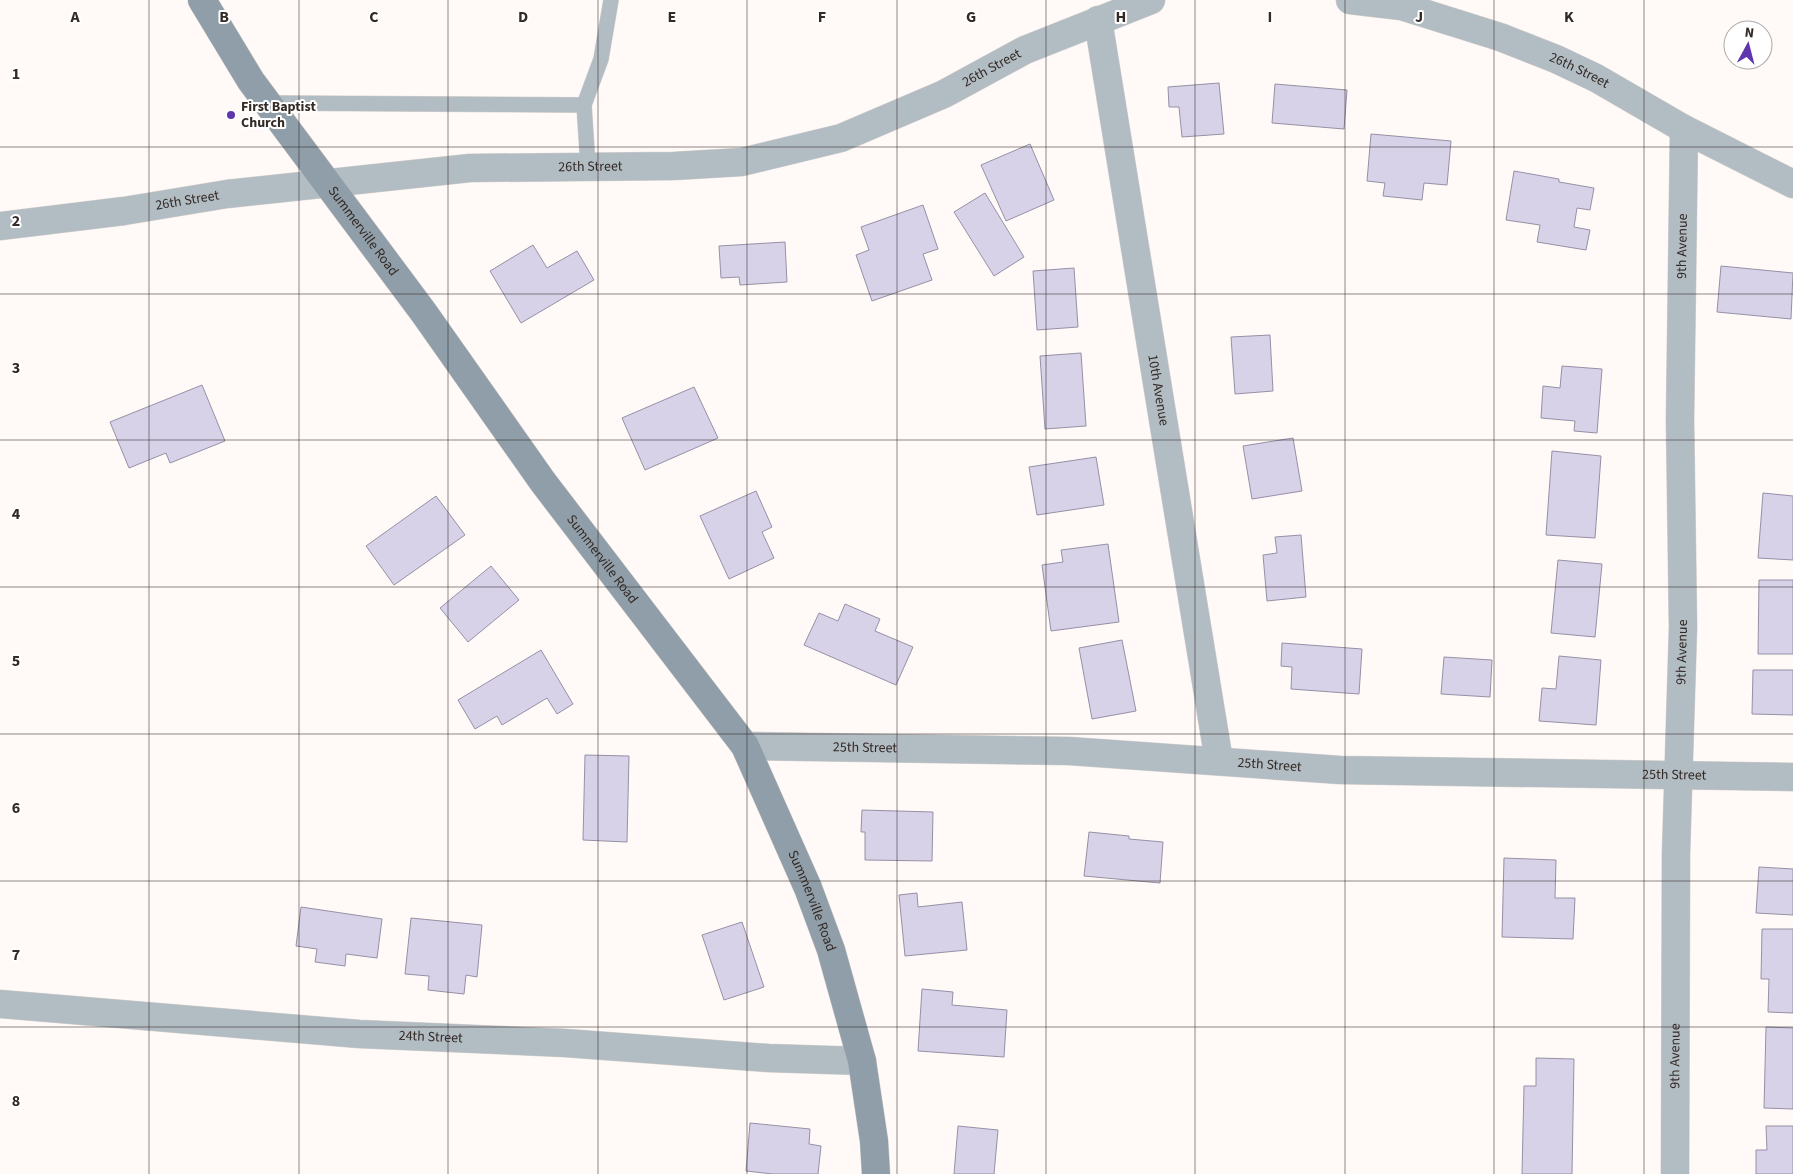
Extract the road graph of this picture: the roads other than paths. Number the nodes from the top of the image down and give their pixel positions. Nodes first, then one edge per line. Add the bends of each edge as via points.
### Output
1 (202, 0) edge
2 (611, 0) edge
3 (1150, 0) edge
4 (1350, 0) edge
5 (1098, 20) junction
6 (267, 103) junction
7 (584, 105) junction
8 (1684, 128) junction
9 (588, 166) junction
10 (328, 184) junction
11 (1793, 184) edge
12 (0, 226) edge
13 (745, 746) junction
14 (1219, 761) junction
15 (1679, 775) junction
16 (1793, 777) edge
17 (0, 1004) edge
18 (862, 1061) junction
19 (876, 1174) edge
20 (1675, 1174) edge

1 - 6 main road, Summerville Road
2 - 7 lane via 600,58
3 - 5 street, 26th Street
4 - 8 street, 26th Street via 1400,6 1540,53 1596,78
5 - 9 street, 26th Street via 1025,50 944,94 841,138 742,162
5 - 14 street, 10th Avenue
6 - 7 lane
6 - 10 main road, Summerville Road
7 - 9 lane
8 - 11 street, 26th Street
8 - 15 street, 9th Avenue via 1680,420 1684,627
9 - 10 street, 26th Street via 470,168
10 - 12 street, 26th Street via 227,194
10 - 13 main road, Summerville Road via 543,482
13 - 14 street, 25th Street via 1068,751
13 - 18 main road, Summerville Road via 828,941
14 - 15 street, 25th Street via 1340,770
15 - 16 street, 25th Street
15 - 20 street, 9th Avenue
17 - 18 street, 24th Street via 359,1034
18 - 19 main road, Summerville Road

